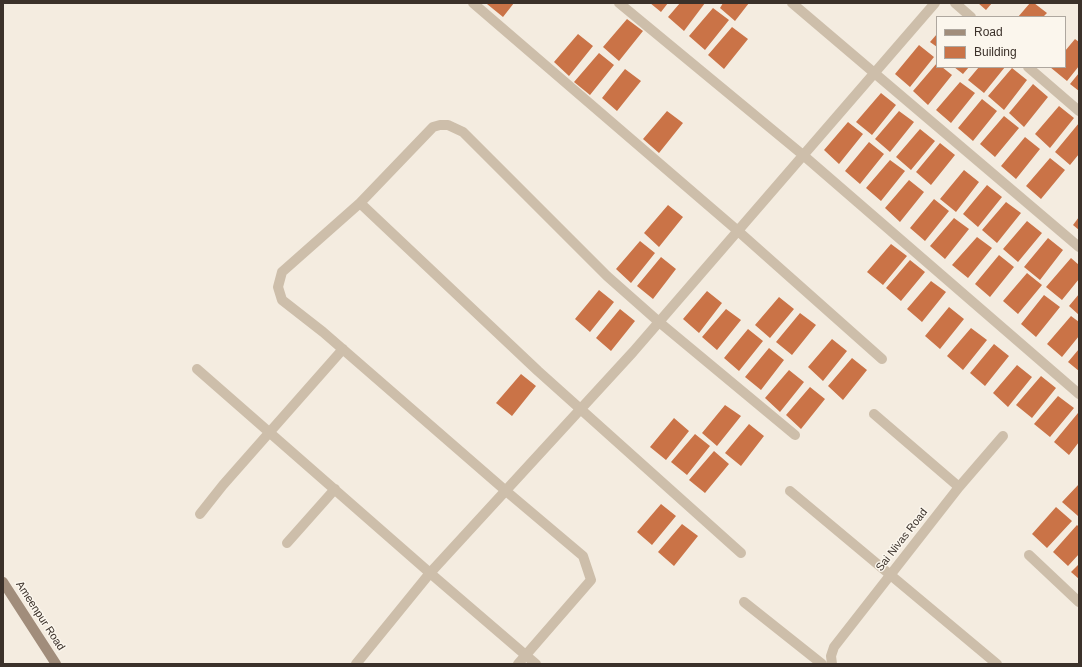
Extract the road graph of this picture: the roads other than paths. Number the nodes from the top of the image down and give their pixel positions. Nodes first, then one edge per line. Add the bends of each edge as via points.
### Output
1 (472, 3) edge
2 (619, 3) edge
3 (792, 3) edge
4 (935, 3) edge
5 (955, 3) edge
6 (970, 16) edge
7 (1029, 68) edge
8 (874, 73) junction
9 (1079, 111) edge
10 (803, 155) junction
11 (360, 203) junction
12 (738, 231) junction
13 (1079, 247) edge
14 (659, 322) junction
15 (343, 349) junction
16 (882, 359) dead end
17 (197, 369) dead end
18 (1079, 394) edge
19 (581, 409) junction
20 (874, 414) dead end
21 (270, 432) junction
22 (796, 435) dead end
23 (1003, 436) dead end
24 (959, 487) junction
25 (335, 489) junction
26 (506, 491) junction
27 (790, 491) dead end
28 (200, 514) dead end
29 (287, 543) dead end
30 (741, 553) dead end
31 (1029, 555) dead end
32 (430, 573) junction
33 (890, 574) junction
34 (3, 582) edge
35 (744, 602) dead end
36 (1079, 602) edge
37 (525, 654) junction
38 (359, 663) edge
39 (56, 664) edge
40 (518, 664) edge
41 (536, 664) edge
42 (822, 664) edge
43 (832, 664) edge
44 (997, 664) edge

1 - 12 street
2 - 10 street
3 - 8 street
4 - 8 street
5 - 6 street
7 - 9 street
8 - 10 street
8 - 13 street
10 - 12 street
10 - 18 street
11 - 14 street via 433,127 448,125 463,132 607,276
11 - 15 street via 282,272 278,287 282,300
11 - 19 street
12 - 14 street
12 - 16 street
14 - 19 street
14 - 22 street
15 - 21 street
15 - 26 street
17 - 21 street
19 - 26 street
19 - 30 street
20 - 24 street
21 - 25 street
21 - 28 street
23 - 24 street, Sai Nivas Road
24 - 33 street, Sai Nivas Road
25 - 29 street
25 - 32 street
26 - 32 street
26 - 37 street via 583,556 591,580
27 - 33 street
31 - 36 street
32 - 37 street
32 - 38 street
33 - 43 street, Sai Nivas Road via 834,647
33 - 44 street
34 - 39 street, Ameenpur Road
35 - 42 street
37 - 40 street
37 - 41 street

